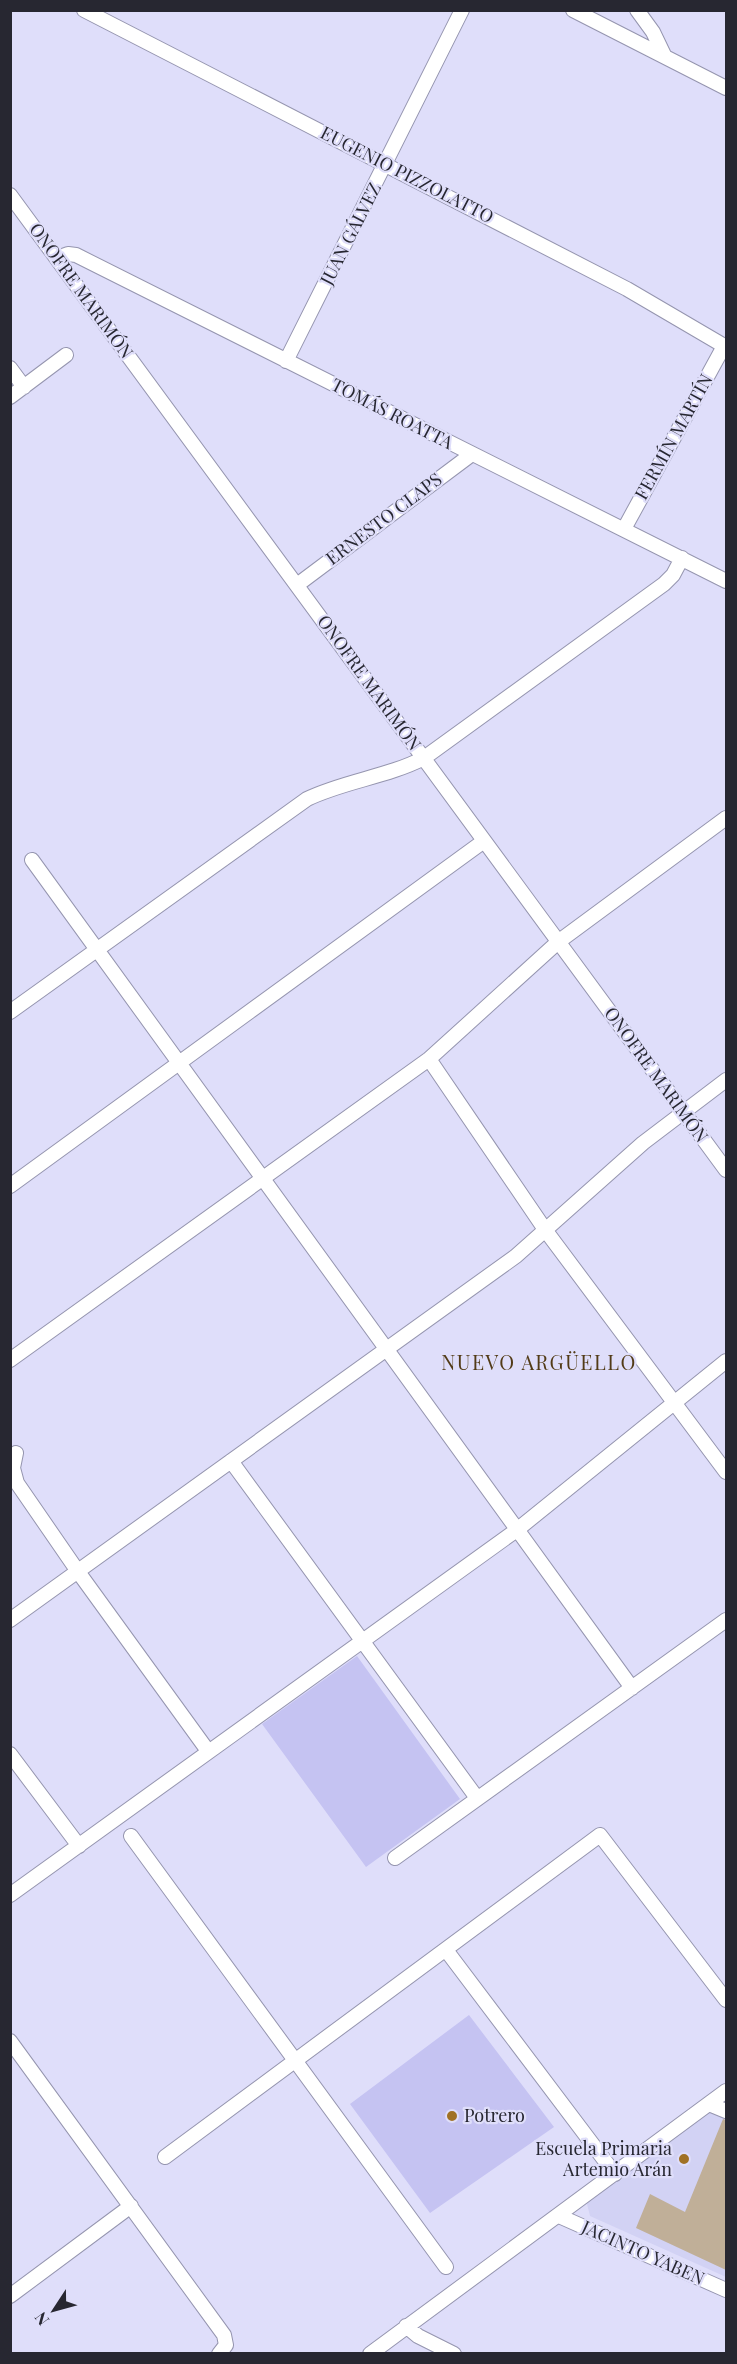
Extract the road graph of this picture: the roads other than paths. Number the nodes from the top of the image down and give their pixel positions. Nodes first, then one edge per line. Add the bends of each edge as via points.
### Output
1 (84, 10) edge
2 (462, 10) edge
3 (573, 10) edge
4 (637, 10) edge
5 (665, 57) junction
6 (726, 88) edge
7 (386, 164) junction
8 (10, 195) edge
9 (57, 258) junction
10 (725, 346) edge
11 (66, 355) dead end
12 (286, 361) junction
13 (10, 368) edge
14 (24, 387) junction
15 (10, 397) edge
16 (472, 454) junction
17 (624, 529) junction
18 (682, 558) junction
19 (726, 581) edge
20 (297, 585) junction
21 (424, 758) junction
22 (726, 818) edge
23 (484, 841) junction
24 (32, 860) dead end
25 (558, 942) junction
26 (97, 950) junction
27 (10, 1012) edge
28 (429, 1059) junction
29 (179, 1062) junction
30 (726, 1080) edge
31 (683, 1111) junction
32 (726, 1170) edge
33 (264, 1179) junction
34 (10, 1186) edge
35 (546, 1231) junction
36 (387, 1348) junction
37 (10, 1360) edge
38 (726, 1361) edge
39 (676, 1402) junction
40 (16, 1453) dead end
41 (231, 1461) junction
42 (726, 1472) edge
43 (518, 1529) junction
44 (79, 1573) junction
45 (10, 1620) edge
46 (726, 1620) edge
47 (362, 1640) junction
48 (632, 1688) junction
49 (208, 1751) junction
50 (10, 1754) edge
51 (477, 1798) junction
52 (131, 1836) dead end
53 (79, 1846) junction
54 (395, 1858) dead end
55 (10, 1895) edge
56 (446, 1950) junction
57 (726, 2000) edge
58 (12, 2047) edge
59 (295, 2061) junction
60 (726, 2091) edge
61 (709, 2104) junction
62 (726, 2111) edge
63 (165, 2157) dead end
64 (615, 2174) junction
65 (131, 2206) junction
66 (559, 2216) junction
67 (446, 2267) dead end
68 (726, 2290) edge
69 (10, 2296) edge
70 (406, 2326) junction
71 (219, 2354) edge
72 (370, 2354) edge
73 (454, 2354) edge

1 - 7 street, EUGENIO PIZZOLATTO
2 - 7 street, JUAN GÁLVEZ
3 - 5 street
4 - 5 street
5 - 6 street
7 - 10 street, EUGENIO PIZZOLATTO via 627,289
7 - 12 street, JUAN GÁLVEZ
8 - 9 street, ONOFRE MARIMÓN
9 - 12 street, TOMÁS ROATTA via 75,255
9 - 20 street, ONOFRE MARIMÓN
10 - 17 street, FERMÍN MARTÍN
11 - 14 street
12 - 16 street, TOMÁS ROATTA
13 - 14 street
14 - 15 street
16 - 17 street, TOMÁS ROATTA
16 - 20 street, ERNESTO CLAPS
17 - 18 street, TOMÁS ROATTA
18 - 19 street, TOMÁS ROATTA
18 - 21 street via 664,584
20 - 21 street, ONOFRE MARIMÓN
21 - 23 street, ONOFRE MARIMÓN
21 - 26 street via 307,799
22 - 25 street
23 - 25 street, ONOFRE MARIMÓN
23 - 29 street
24 - 26 street
25 - 28 street
25 - 31 street, ONOFRE MARIMÓN
26 - 27 street
26 - 29 street
28 - 33 street
28 - 35 street
29 - 33 street
29 - 34 street
30 - 31 street
31 - 32 street, ONOFRE MARIMÓN
31 - 35 street
33 - 36 street
33 - 37 street
35 - 36 street
35 - 39 street
36 - 41 street
36 - 43 street
38 - 39 street
39 - 42 street
39 - 43 street
40 - 44 street via 17,1483
41 - 44 street
41 - 47 street
43 - 47 street
43 - 48 street
44 - 45 street
44 - 49 street
46 - 48 street
47 - 49 street
47 - 51 street
48 - 51 street
49 - 53 street
50 - 53 street
51 - 54 street
52 - 59 street
53 - 55 street
56 - 57 street via 600,1835
56 - 59 street
56 - 64 street
58 - 65 street
59 - 63 street
59 - 67 street
60 - 61 street
61 - 62 street
61 - 64 street
64 - 66 street
65 - 69 street
65 - 71 street via 224,2335 226,2345
66 - 68 street, JACINTO YABEN
66 - 70 street
70 - 72 street
70 - 73 street

